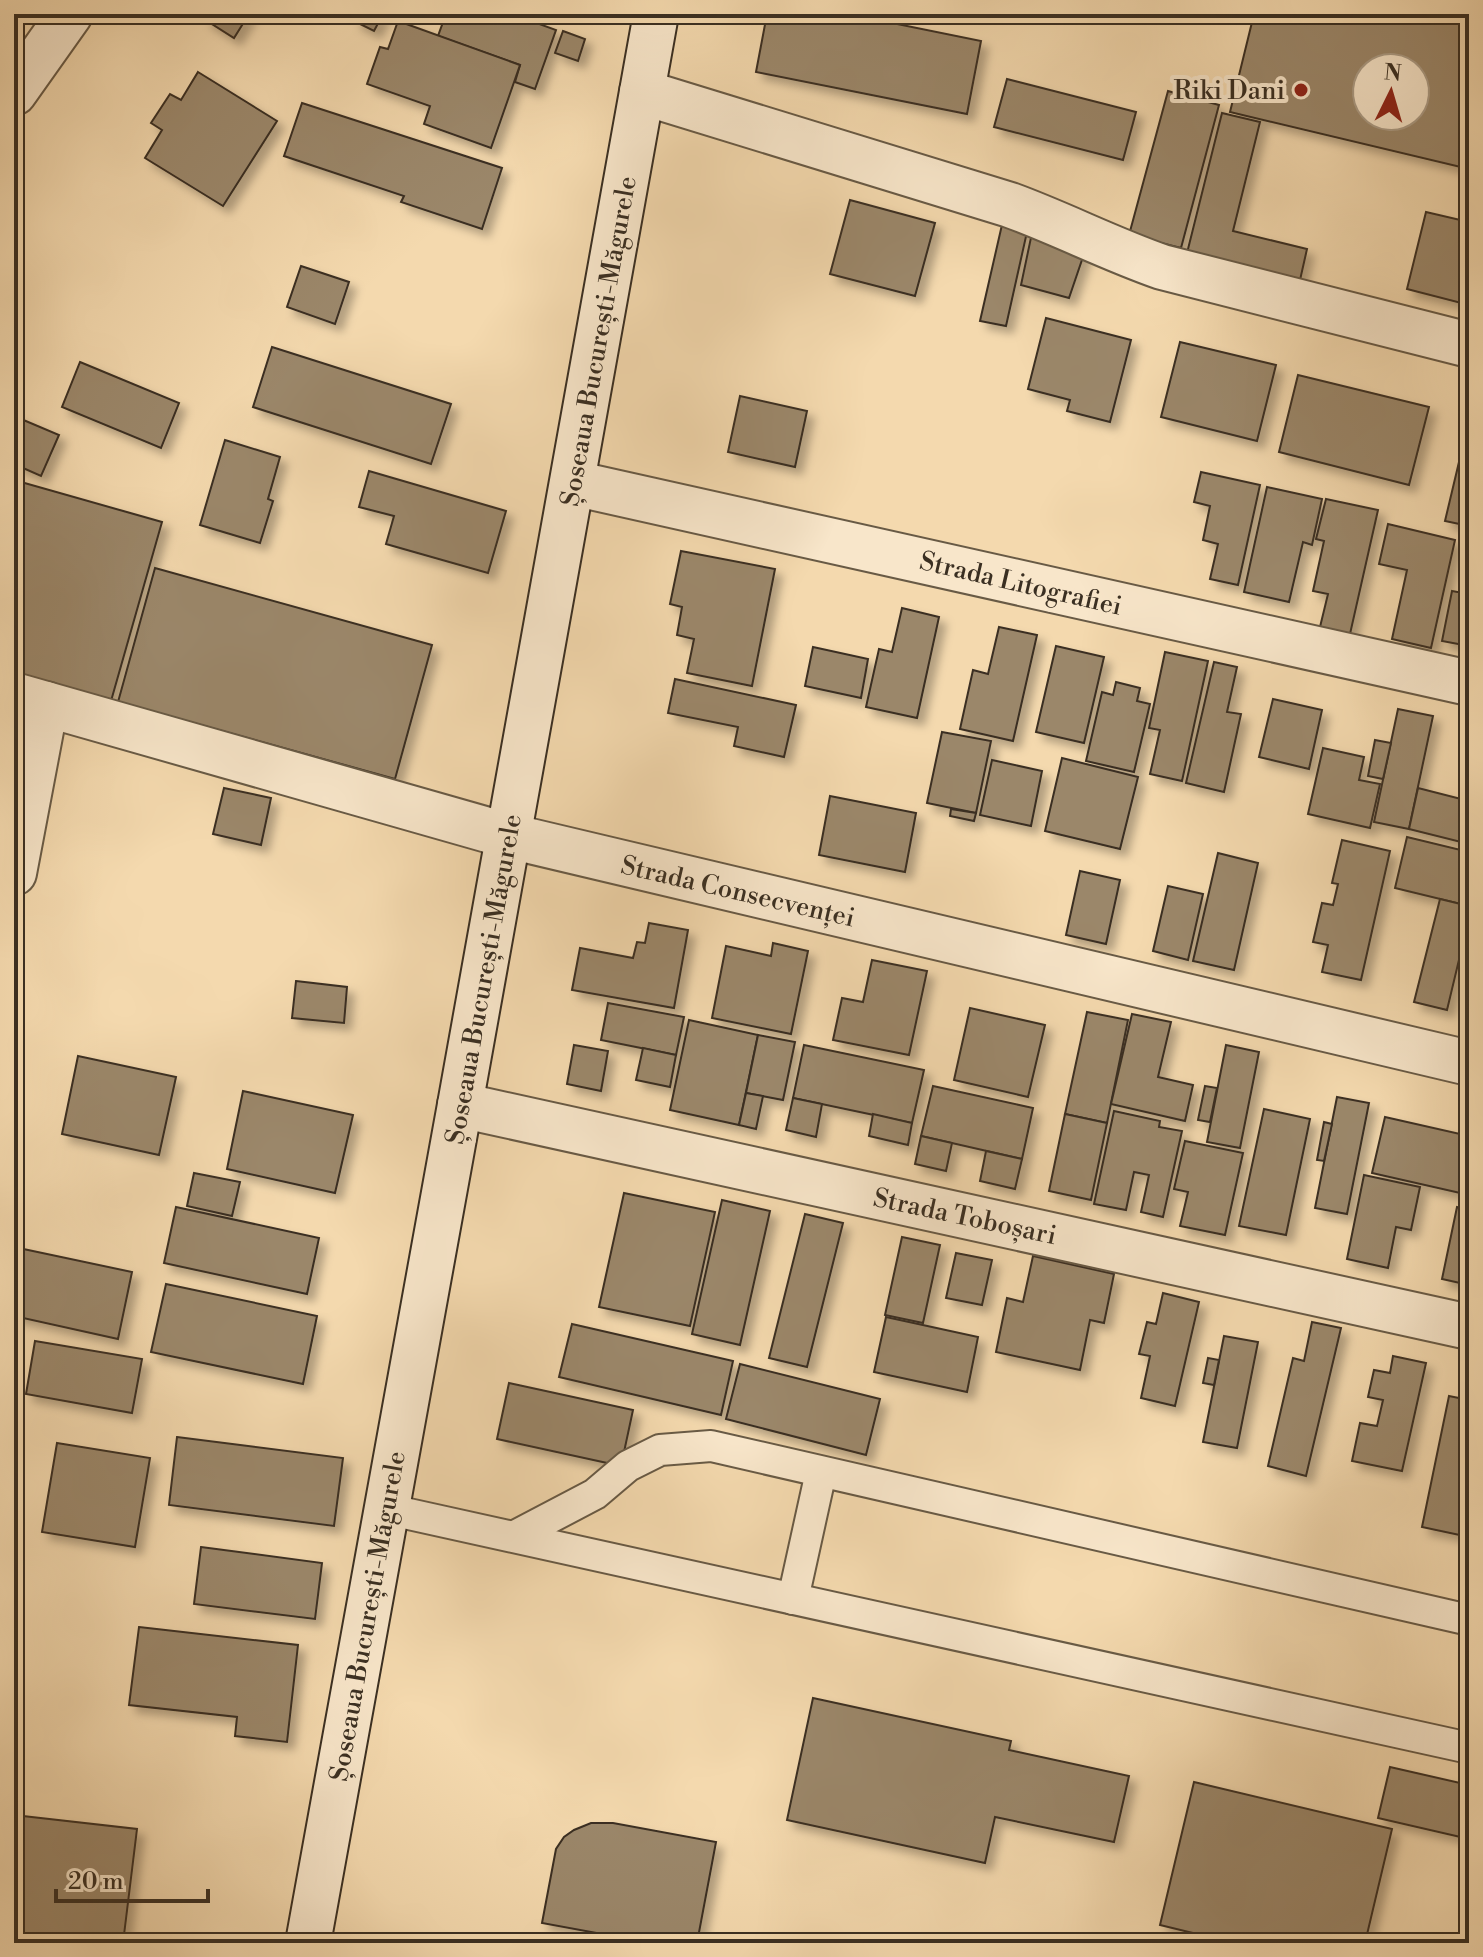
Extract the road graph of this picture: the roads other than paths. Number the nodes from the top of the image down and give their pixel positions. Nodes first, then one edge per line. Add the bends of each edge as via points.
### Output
1 (70, 14) edge
2 (656, 14) edge
3 (642, 92) junction
4 (14, 93) edge
5 (1469, 345) edge
6 (573, 483) junction
7 (1469, 683) edge
8 (30, 700) edge
9 (509, 836) junction
10 (14, 873) edge
11 (1469, 1063) edge
12 (460, 1105) junction
13 (1469, 1327) edge
14 (821, 1472) junction
15 (386, 1509) junction
16 (515, 1536) junction
17 (793, 1599) junction
18 (1469, 1620) edge
19 (1469, 1748) edge
20 (308, 1943) edge

1 - 4 street
2 - 3 street, Șoseaua București-Măgurele
3 - 5 street via 1010,205 1162,267
3 - 6 street, Șoseaua București-Măgurele
6 - 7 street, Strada Litografiei
6 - 9 street, Șoseaua București-Măgurele
8 - 9 street, Strada Consecvenței
8 - 10 street
9 - 11 street, Strada Consecvenței
9 - 12 street, Șoseaua București-Măgurele
12 - 13 street, Strada Toboșari
12 - 15 street, Șoseaua București-Măgurele
14 - 16 lane via 711,1446 660,1450 628,1466 595,1494
14 - 17 lane
14 - 18 lane
15 - 16 lane
15 - 20 street, Șoseaua București-Măgurele
16 - 17 lane
17 - 19 lane

